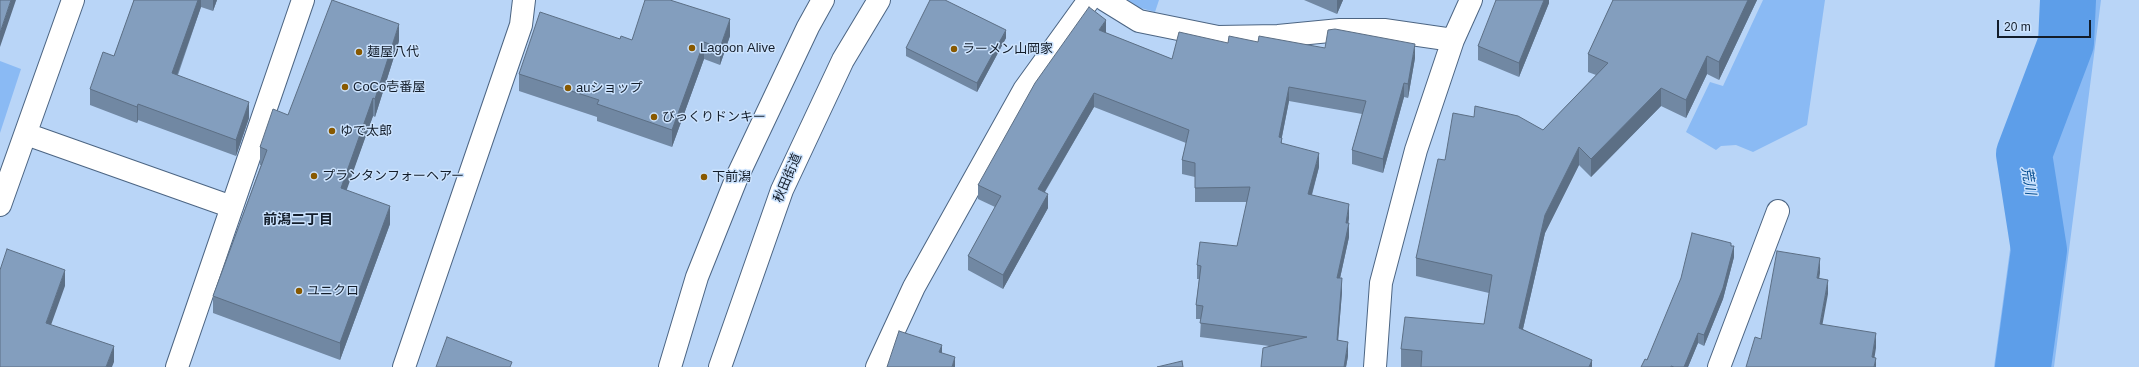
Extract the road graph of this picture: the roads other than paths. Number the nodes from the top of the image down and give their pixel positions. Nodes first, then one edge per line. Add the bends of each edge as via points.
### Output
1 (73, 0) edge
2 (303, 0) edge
3 (524, 0) edge
4 (823, 0) edge
5 (879, 0) edge
6 (1089, 0) edge
7 (1105, 0) edge
8 (1470, 0) edge
9 (1453, 40) junction
10 (26, 134) junction
11 (0, 205) edge
12 (232, 206) junction
13 (1778, 211) dead end
14 (177, 367) edge
15 (404, 367) edge
16 (670, 367) edge
17 (720, 367) edge
18 (878, 367) edge
19 (1375, 367) edge
20 (1719, 367) edge

1 - 10 street
2 - 12 street
3 - 15 street via 521,25
4 - 16 street via 738,177 697,277
5 - 17 street, 秋田街道 via 843,60 782,190
6 - 18 street via 1024,90 914,287
7 - 9 street via 1139,21 1218,37 1384,30
8 - 9 street
9 - 19 street via 1416,150 1381,283
10 - 11 street
10 - 12 street
12 - 14 street
13 - 20 street

